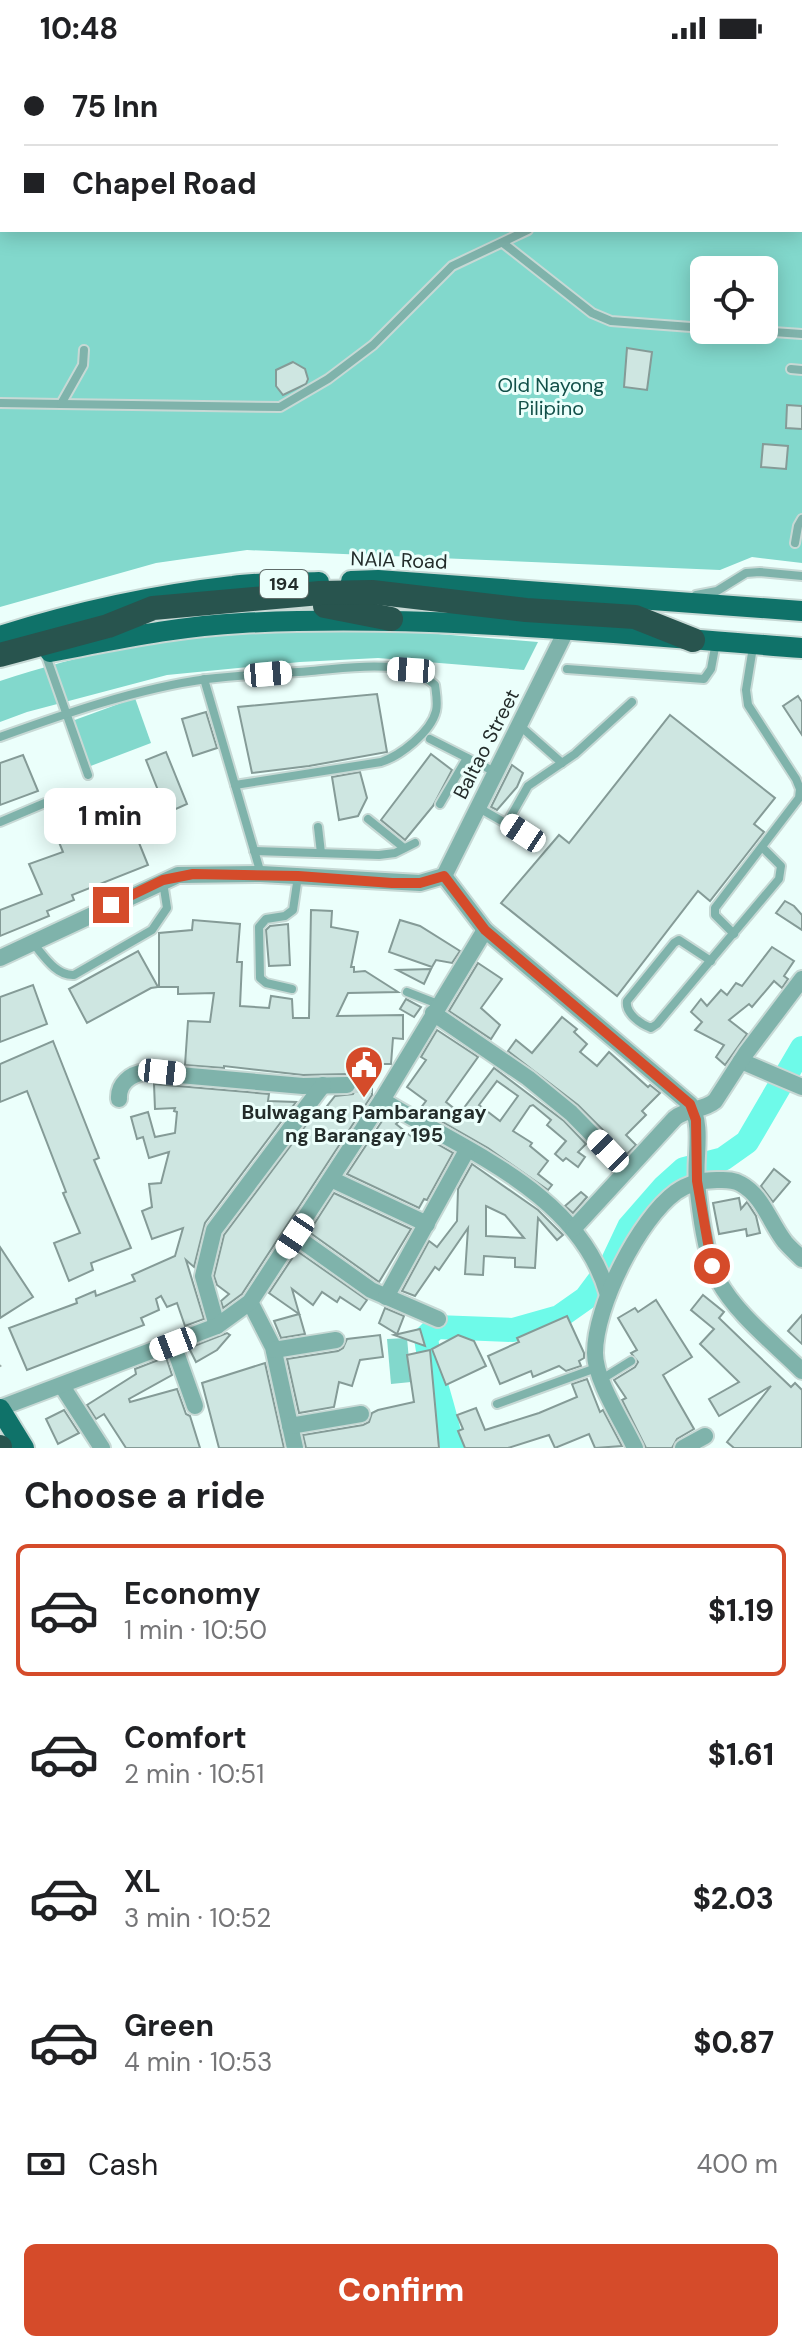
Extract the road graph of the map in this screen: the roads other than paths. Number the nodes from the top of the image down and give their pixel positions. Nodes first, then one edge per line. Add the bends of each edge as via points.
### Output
1 (524, 232) edge
2 (503, 243) junction
3 (690, 327) edge
4 (778, 332) edge
5 (802, 334) edge
6 (84, 350) dead end
7 (791, 369) dead end
8 (802, 370) edge
9 (0, 403) edge
10 (61, 404) junction
11 (802, 519) edge
12 (795, 543) dead end
13 (802, 576) edge
14 (666, 601) junction
15 (802, 611) edge
16 (391, 619) junction
17 (108, 626) junction
18 (566, 631) junction
19 (0, 636) edge
20 (705, 641) junction
21 (753, 644) junction
22 (53, 645) junction
23 (802, 648) edge
24 (0, 655) edge
25 (0, 667) edge
26 (567, 669) dead end
27 (204, 679) junction
28 (632, 702) dead end
29 (65, 713) junction
30 (518, 725) junction
31 (0, 737) edge
32 (430, 739) dead end
33 (467, 758) junction
34 (562, 763) junction
35 (495, 772) junction
36 (88, 775) dead end
37 (235, 785) junction
38 (45, 803) dead end
39 (440, 804) dead end
40 (477, 807) junction
41 (368, 819) dead end
42 (0, 822) edge
43 (507, 823) junction
44 (318, 827) dead end
45 (523, 833) dead end
46 (415, 843) dead end
47 (762, 847) junction
48 (404, 848) junction
49 (254, 851) junction
50 (321, 853) junction
51 (261, 874) junction
52 (298, 876) junction
53 (444, 876) junction
54 (163, 880) junction
55 (485, 930) junction
56 (734, 934) junction
57 (33, 943) junction
58 (0, 958) edge
59 (711, 961) junction
60 (802, 979) edge
61 (292, 989) dead end
62 (407, 992) dead end
63 (436, 1009) junction
64 (741, 1061) junction
65 (789, 1082) edge
66 (323, 1085) junction
67 (347, 1085) tunnel mouth
68 (372, 1085) tunnel mouth
69 (391, 1085) junction
70 (119, 1099) dead end
71 (382, 1100) junction
72 (694, 1110) junction
73 (467, 1150) junction
74 (697, 1169) junction
75 (627, 1170) junction
76 (331, 1179) junction
77 (427, 1224) junction
78 (573, 1229) junction
79 (295, 1236) junction
80 (802, 1259) edge
81 (603, 1280) junction
82 (386, 1297) junction
83 (250, 1302) junction
84 (438, 1319) dead end
85 (217, 1326) junction
86 (336, 1340) dead end
87 (173, 1344) junction
88 (274, 1350) junction
89 (631, 1361) dead end
90 (802, 1371) edge
91 (599, 1374) junction
92 (62, 1386) junction
93 (497, 1404) dead end
94 (195, 1406) dead end
95 (0, 1408) edge
96 (361, 1414) dead end
97 (290, 1426) junction
98 (705, 1436) dead end
99 (24, 1448) edge
100 (102, 1448) edge
101 (295, 1448) edge
102 (635, 1448) edge
103 (683, 1448) edge

1 - 2 lane
2 - 3 lane via 592,313 611,321
2 - 10 lane via 452,266 373,345 280,407
4 - 5 lane
6 - 10 lane via 83,365
7 - 8 lane
9 - 10 lane
11 - 12 lane
13 - 14 lane via 746,573 717,591
14 - 15 main road, NAIA Road / 194
14 - 19 main road, NAIA Road / 194 via 378,580 236,585 140,599
16 - 17 highway via 314,606
16 - 18 main road, 194
16 - 22 main road, 194 via 242,623
17 - 20 highway via 153,608 372,592 635,617
17 - 22 highway
18 - 20 main road, 194
18 - 30 street, Baltao Street
20 - 21 main road, 194
20 - 26 lane via 711,669 704,679
21 - 23 main road, 194
21 - 47 lane via 748,705 800,789 799,798
22 - 24 highway
22 - 25 main road, 194
22 - 29 lane
27 - 29 lane
27 - 37 lane
27 - 37 lane via 375,667 411,670 435,685 436,713 398,757
28 - 34 lane
29 - 31 lane
29 - 36 lane
30 - 34 lane
30 - 35 street, Baltao Street
32 - 33 lane
33 - 35 lane
33 - 39 lane
34 - 43 lane via 528,786
35 - 40 street, Baltao Street
37 - 49 lane
38 - 42 lane
40 - 43 lane
40 - 53 street, Baltao Street
41 - 48 lane
43 - 45 lane
44 - 50 lane
46 - 48 lane
47 - 56 lane via 715,908 715,915
47 - 56 lane via 782,873
48 - 50 lane via 379,855
49 - 50 lane
49 - 51 lane
51 - 52 street
51 - 54 street via 193,874
52 - 53 street via 392,883
52 - 61 lane via 293,910 266,919 259,927 260,978
53 - 55 street
54 - 57 street
54 - 57 lane via 167,908 152,930 74,975 64,976
55 - 63 street
55 - 72 street
56 - 59 lane
57 - 58 street
59 - 59 lane via 687,943 674,943 627,1001 628,1011 651,1028
60 - 64 street
62 - 63 lane
63 - 69 street
63 - 75 street via 571,1113
64 - 65 street
64 - 72 street via 715,1101
66 - 67 street
66 - 70 street via 145,1072 126,1080
66 - 85 street via 214,1230 203,1276
68 - 69 street
69 - 71 street
71 - 73 street
71 - 76 street
72 - 74 street
72 - 75 street via 675,1118
73 - 77 street
73 - 78 street via 538,1195
74 - 80 street via 741,1184 753,1194
74 - 81 street
74 - 90 street via 718,1280 737,1307
75 - 78 street
76 - 77 street
76 - 79 street
77 - 82 street
78 - 81 street
79 - 82 street
79 - 83 street
81 - 91 street via 596,1338
82 - 84 street
83 - 85 street
83 - 88 street
85 - 87 street
86 - 88 street
87 - 92 street
87 - 94 street
88 - 97 street
89 - 91 lane
91 - 93 lane
91 - 102 street
92 - 95 street
92 - 100 street
95 - 99 main road
96 - 97 street
97 - 101 street
98 - 103 street

